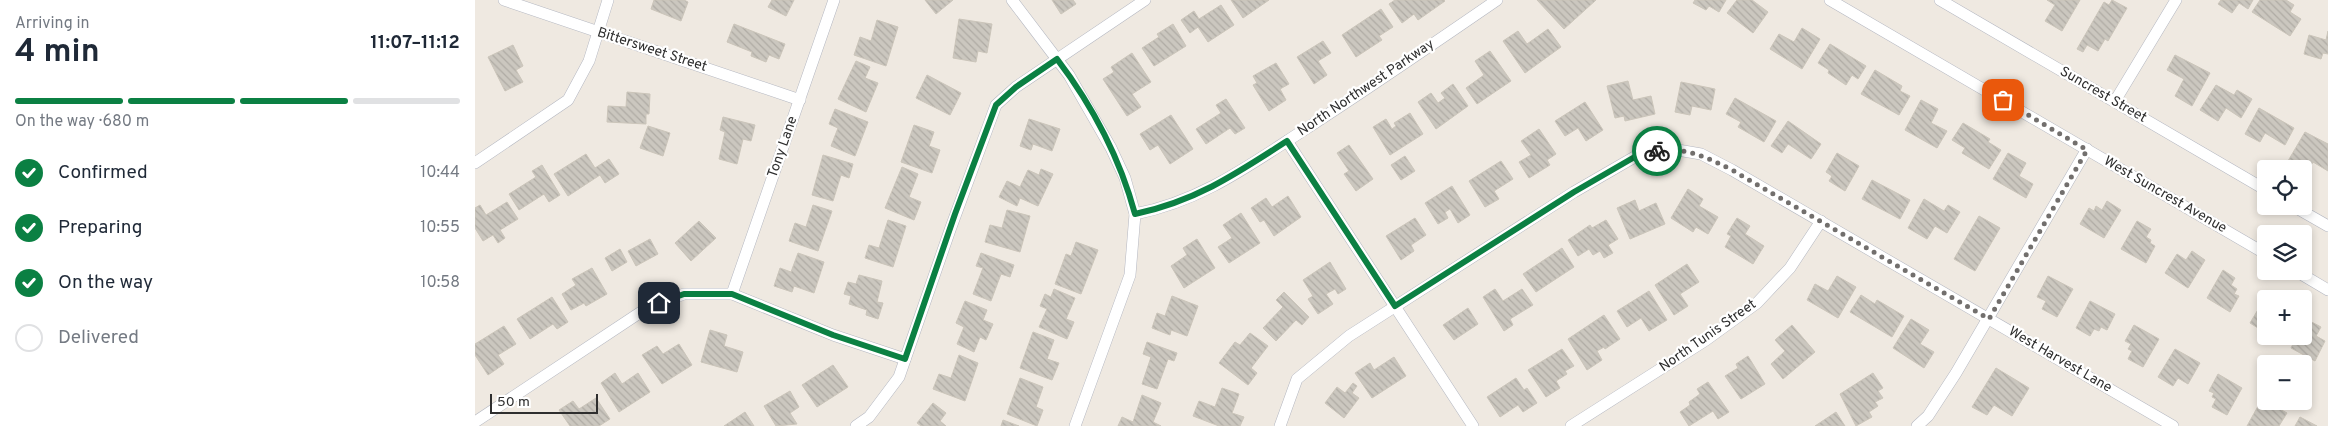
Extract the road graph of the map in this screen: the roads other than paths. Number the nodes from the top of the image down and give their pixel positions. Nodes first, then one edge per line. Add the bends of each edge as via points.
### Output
1 (504, 0) edge
2 (608, 0) edge
3 (834, 0) edge
4 (1012, 0) edge
5 (1145, 0) edge
6 (1497, 0) edge
7 (1830, 0) edge
8 (1940, 0) edge
9 (2176, 0) edge
10 (597, 32) junction
11 (1057, 59) junction
12 (800, 100) junction
13 (2115, 101) junction
14 (1287, 141) junction
15 (2087, 150) junction
16 (475, 163) edge
17 (2257, 185) edge
18 (1135, 214) junction
19 (2309, 215) edge
20 (1821, 221) junction
21 (2328, 226) edge
22 (2257, 249) edge
23 (2311, 280) edge
24 (2328, 290) edge
25 (732, 294) junction
26 (1395, 306) junction
27 (1989, 319) junction
28 (905, 359) junction
29 (475, 422) edge
30 (2158, 422) edge
31 (856, 426) edge
32 (1075, 426) edge
33 (1280, 426) edge
34 (1473, 426) edge
35 (1571, 426) edge
36 (1917, 426) edge
37 (2173, 426) edge

1 - 10 street, Bittersweet Street
2 - 10 street
3 - 12 street, Tony Lane
4 - 11 street
5 - 11 street
6 - 14 street, North Northwest Parkway
7 - 15 street, West Suncrest Avenue
8 - 13 street, Suncrest Street
9 - 13 street
10 - 12 street, Bittersweet Street
10 - 16 street via 589,60 568,100
11 - 18 street via 1111,148 1125,178
11 - 28 street via 996,105
12 - 25 street, Tony Lane
13 - 17 street, Suncrest Street
14 - 18 street, North Northwest Parkway via 1223,183 1164,208
14 - 26 street
15 - 22 street, West Suncrest Avenue
15 - 27 street
18 - 32 street via 1130,275
19 - 21 street
20 - 26 street, West Harvest Lane via 1701,154 1672,149 1655,151 1638,155 1574,192
20 - 27 street, West Harvest Lane
20 - 35 street, North Tunis Street via 1790,268 1757,303 1706,340
23 - 24 street
25 - 28 street via 833,335
25 - 29 street via 684,294 647,308
26 - 33 street, West Harvest Lane via 1349,336 1297,379
26 - 34 street
27 - 30 street, West Harvest Lane
27 - 36 street via 1928,416
28 - 31 street via 899,378 869,417
30 - 37 street, West Harvest Lane

